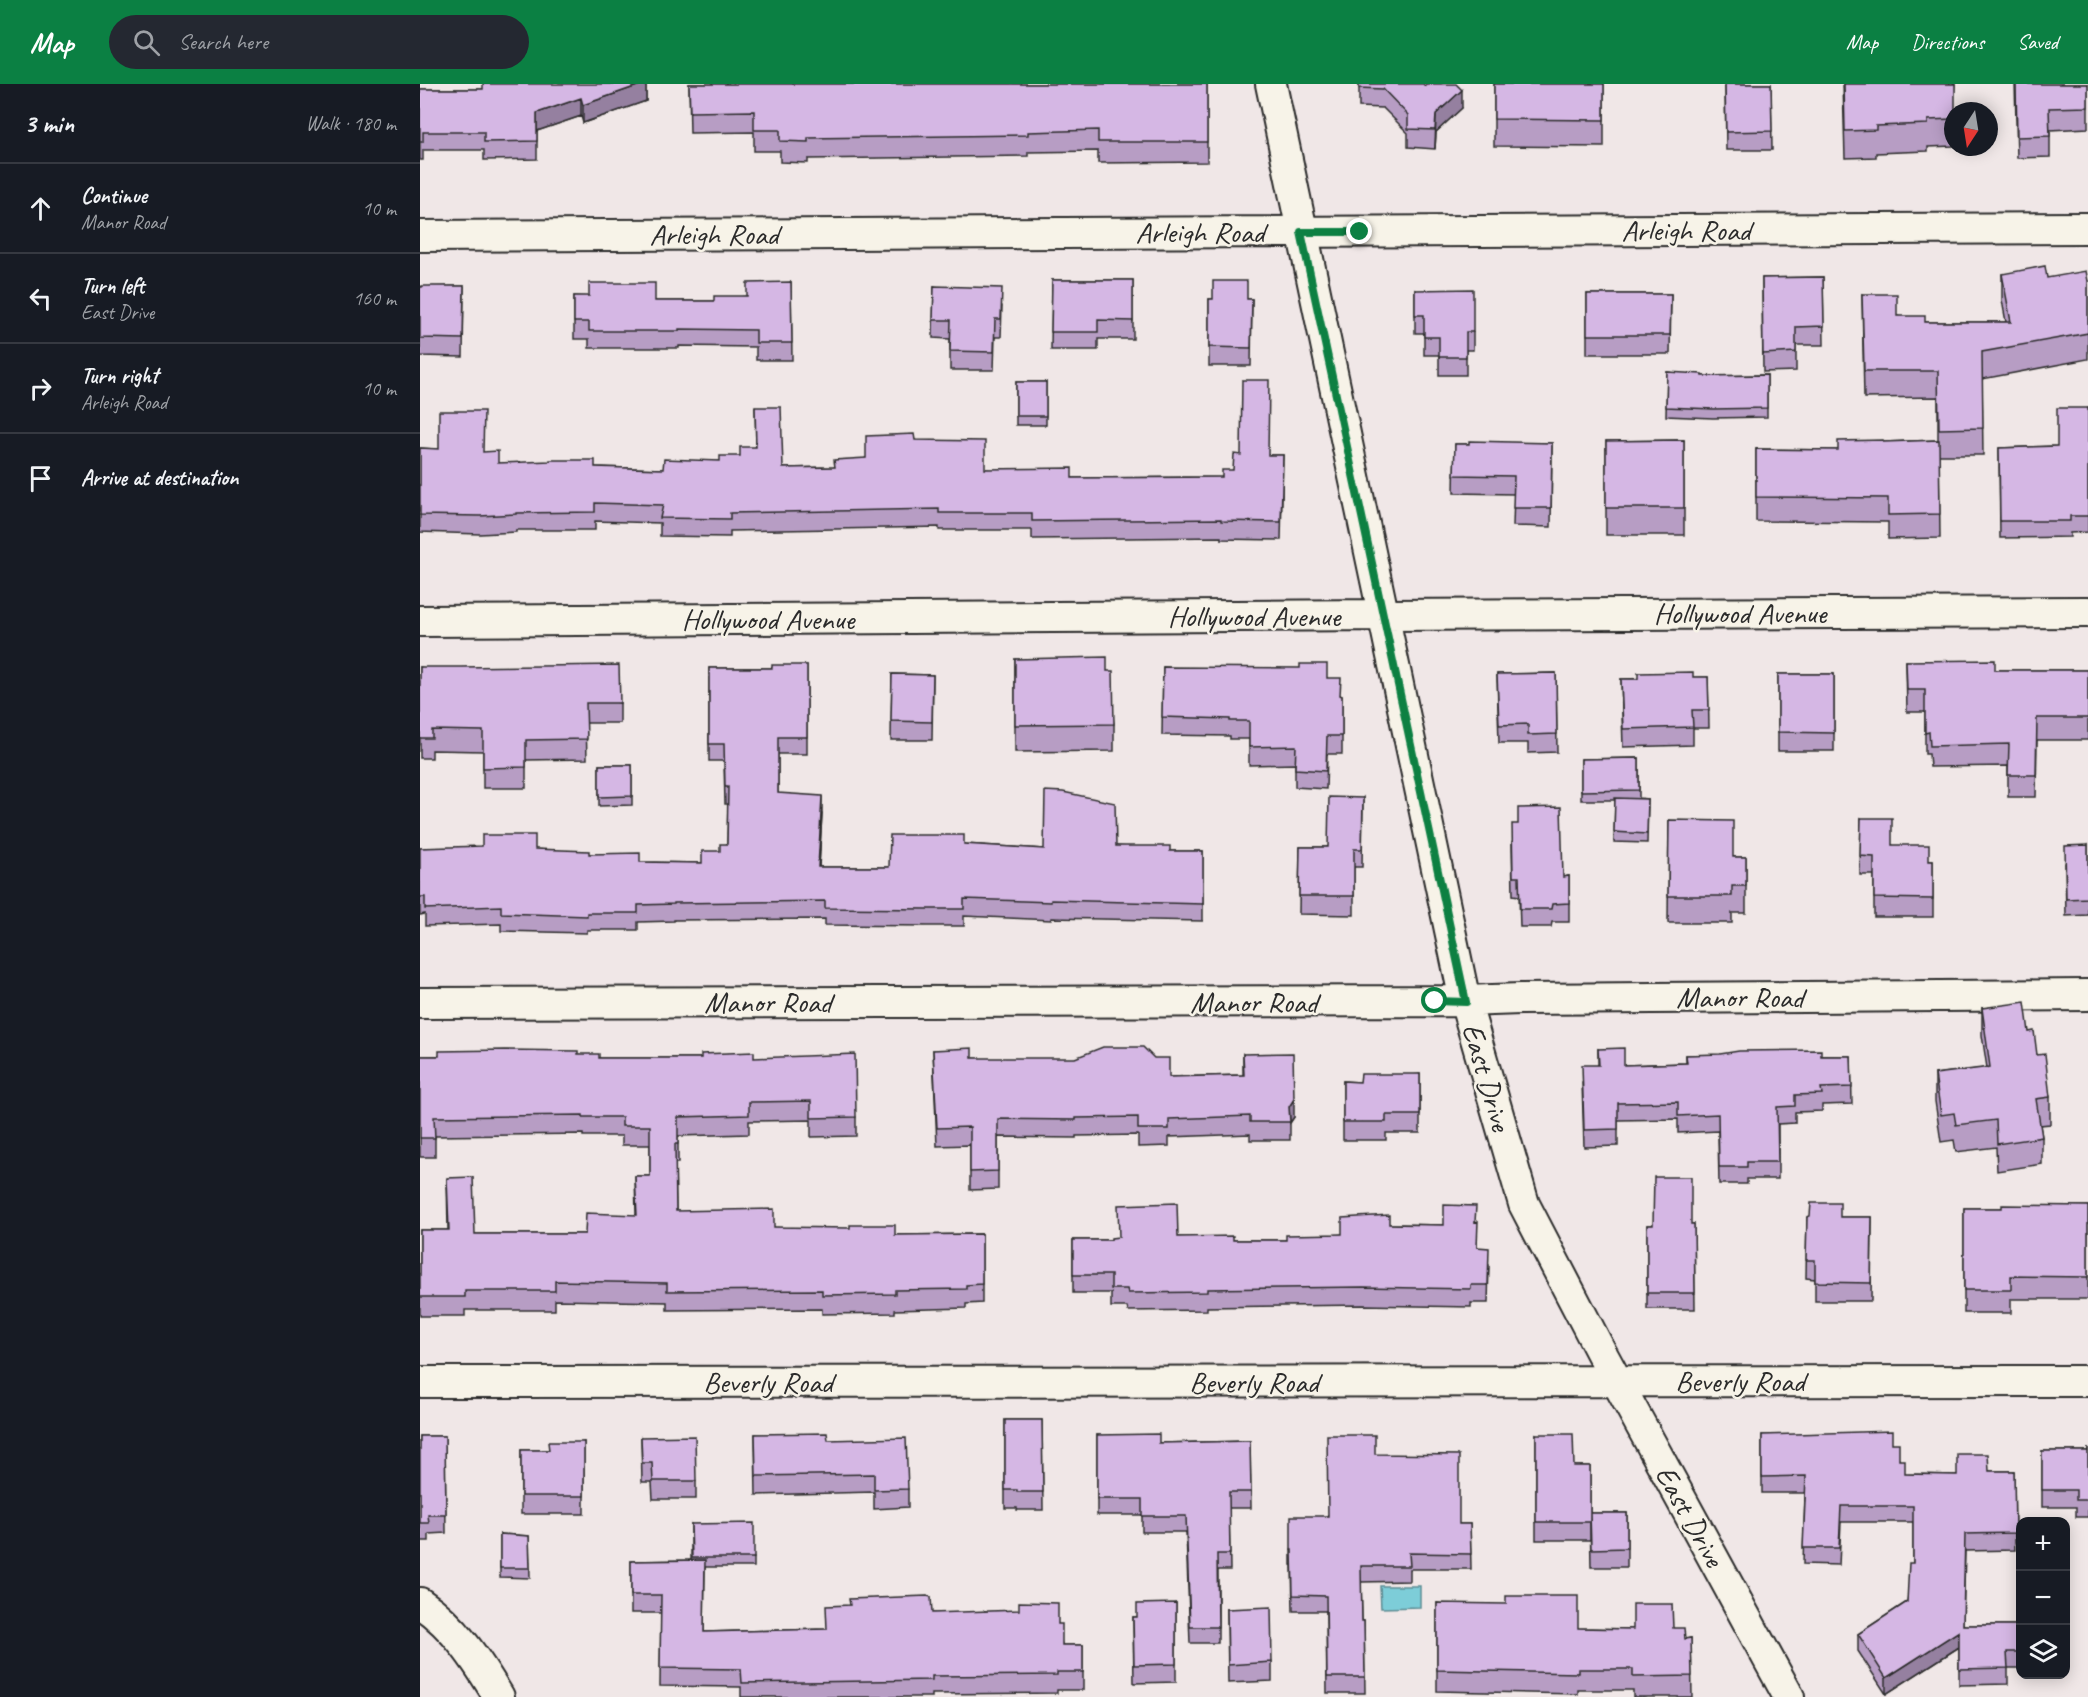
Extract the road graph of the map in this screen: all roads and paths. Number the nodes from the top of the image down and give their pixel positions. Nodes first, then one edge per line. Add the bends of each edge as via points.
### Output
1 (1271, 84) edge
2 (2088, 228) edge
3 (1301, 232) junction
4 (420, 236) edge
5 (2088, 612) edge
6 (1383, 615) junction
7 (420, 621) edge
8 (2088, 994) edge
9 (1466, 1002) junction
10 (420, 1003) edge
11 (1617, 1381) junction
12 (2088, 1381) edge
13 (420, 1382) edge
14 (420, 1603) edge
15 (499, 1697) edge
16 (1789, 1697) edge

1 - 3 street, East Drive
2 - 3 street, Arleigh Road
3 - 4 street, Arleigh Road
3 - 6 street, East Drive
5 - 6 street, Hollywood Avenue
6 - 7 street, Hollywood Avenue
6 - 9 street, East Drive
8 - 9 street, Manor Road
9 - 10 street, Manor Road
9 - 11 street, East Drive via 1524,1204
11 - 12 street, Beverly Road
11 - 13 street, Beverly Road
11 - 16 street, East Drive
14 - 15 street via 471,1652

